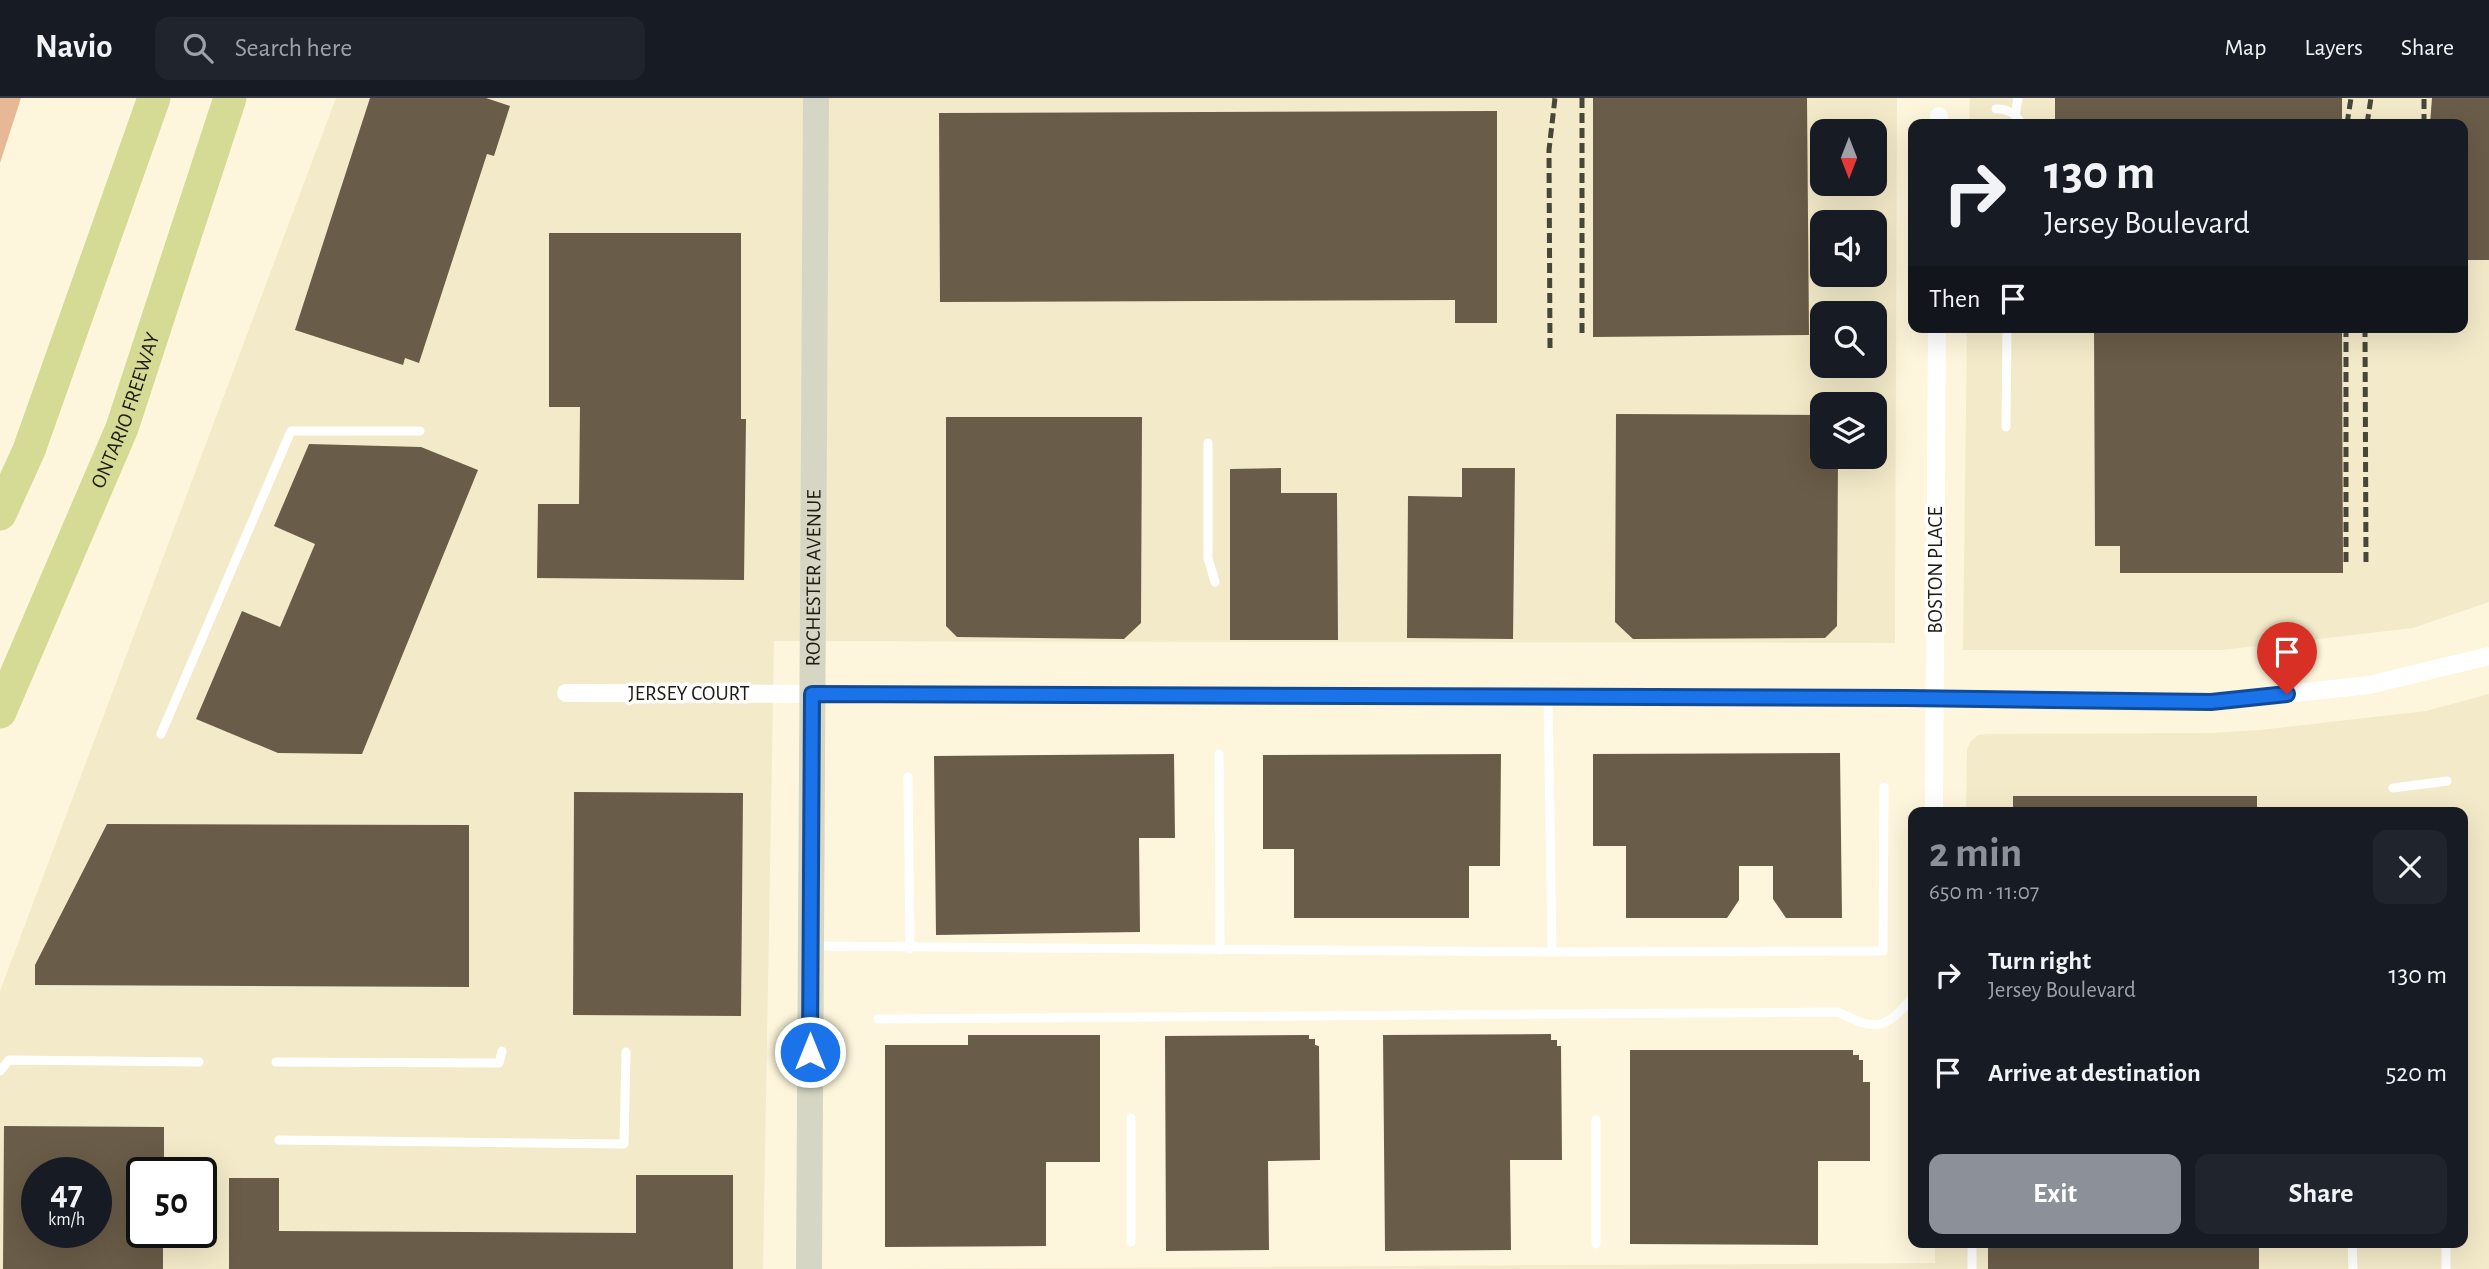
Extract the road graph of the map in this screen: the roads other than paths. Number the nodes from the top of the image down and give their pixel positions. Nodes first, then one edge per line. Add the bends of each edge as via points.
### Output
1 (154, 98) edge
2 (230, 98) edge
3 (816, 98) edge
4 (2018, 98) edge
5 (1996, 109) dead end
6 (2017, 119) edge
7 (2018, 119) edge
8 (1937, 333) edge
9 (2007, 333) edge
10 (2006, 427) dead end
11 (420, 431) dead end
12 (1208, 443) dead end
13 (0, 514) edge
14 (1215, 582) dead end
15 (2489, 656) edge
16 (566, 692) dead end
17 (812, 694) junction
18 (1548, 696) junction
19 (1934, 698) junction
20 (0, 712) edge
21 (161, 734) dead end
22 (1219, 754) dead end
23 (908, 777) dead end
24 (2447, 781) dead end
25 (1884, 787) dead end
26 (2393, 788) dead end
27 (1934, 807) edge
28 (811, 946) junction
29 (910, 949) junction
30 (1220, 950) junction
31 (1552, 952) junction
32 (1908, 1003) edge
33 (878, 1019) dead end
34 (502, 1051) dead end
35 (626, 1052) dead end
36 (199, 1062) dead end
37 (276, 1062) dead end
38 (0, 1071) edge
39 (1131, 1118) dead end
40 (1596, 1120) dead end
41 (279, 1140) dead end
42 (1132, 1242) dead end
43 (1596, 1244) dead end
44 (1972, 1248) edge
45 (2352, 1248) edge
46 (2446, 1248) edge
47 (809, 1269) edge
48 (1972, 1269) edge
49 (2353, 1269) edge
50 (2446, 1269) edge

1 - 13 highway via 34,437
2 - 20 highway, ONTARIO FREEWAY via 122,428
3 - 17 main road, ROCHESTER AVENUE
4 - 7 lane
5 - 6 lane via 2006,109
8 - 19 street, BOSTON PLACE
9 - 10 lane
11 - 21 lane via 291,431
12 - 14 lane via 1208,558
15 - 19 street, JERSEY COURT via 2369,685 2211,702
16 - 17 street, JERSEY COURT
17 - 18 street, JERSEY COURT
17 - 28 main road, ROCHESTER AVENUE
18 - 19 street, JERSEY COURT
18 - 31 lane
19 - 27 street, BOSTON PLACE
22 - 30 lane
23 - 29 lane
24 - 26 lane
25 - 31 lane via 1883,951
28 - 29 lane
28 - 47 main road, ROCHESTER AVENUE
29 - 30 lane
30 - 31 lane
32 - 33 lane via 1880,1026 1864,1025 1838,1012
34 - 37 lane via 499,1063
35 - 41 lane via 624,1144
36 - 38 lane via 9,1060
39 - 42 lane
40 - 43 lane
44 - 48 lane
45 - 49 lane
46 - 50 lane

